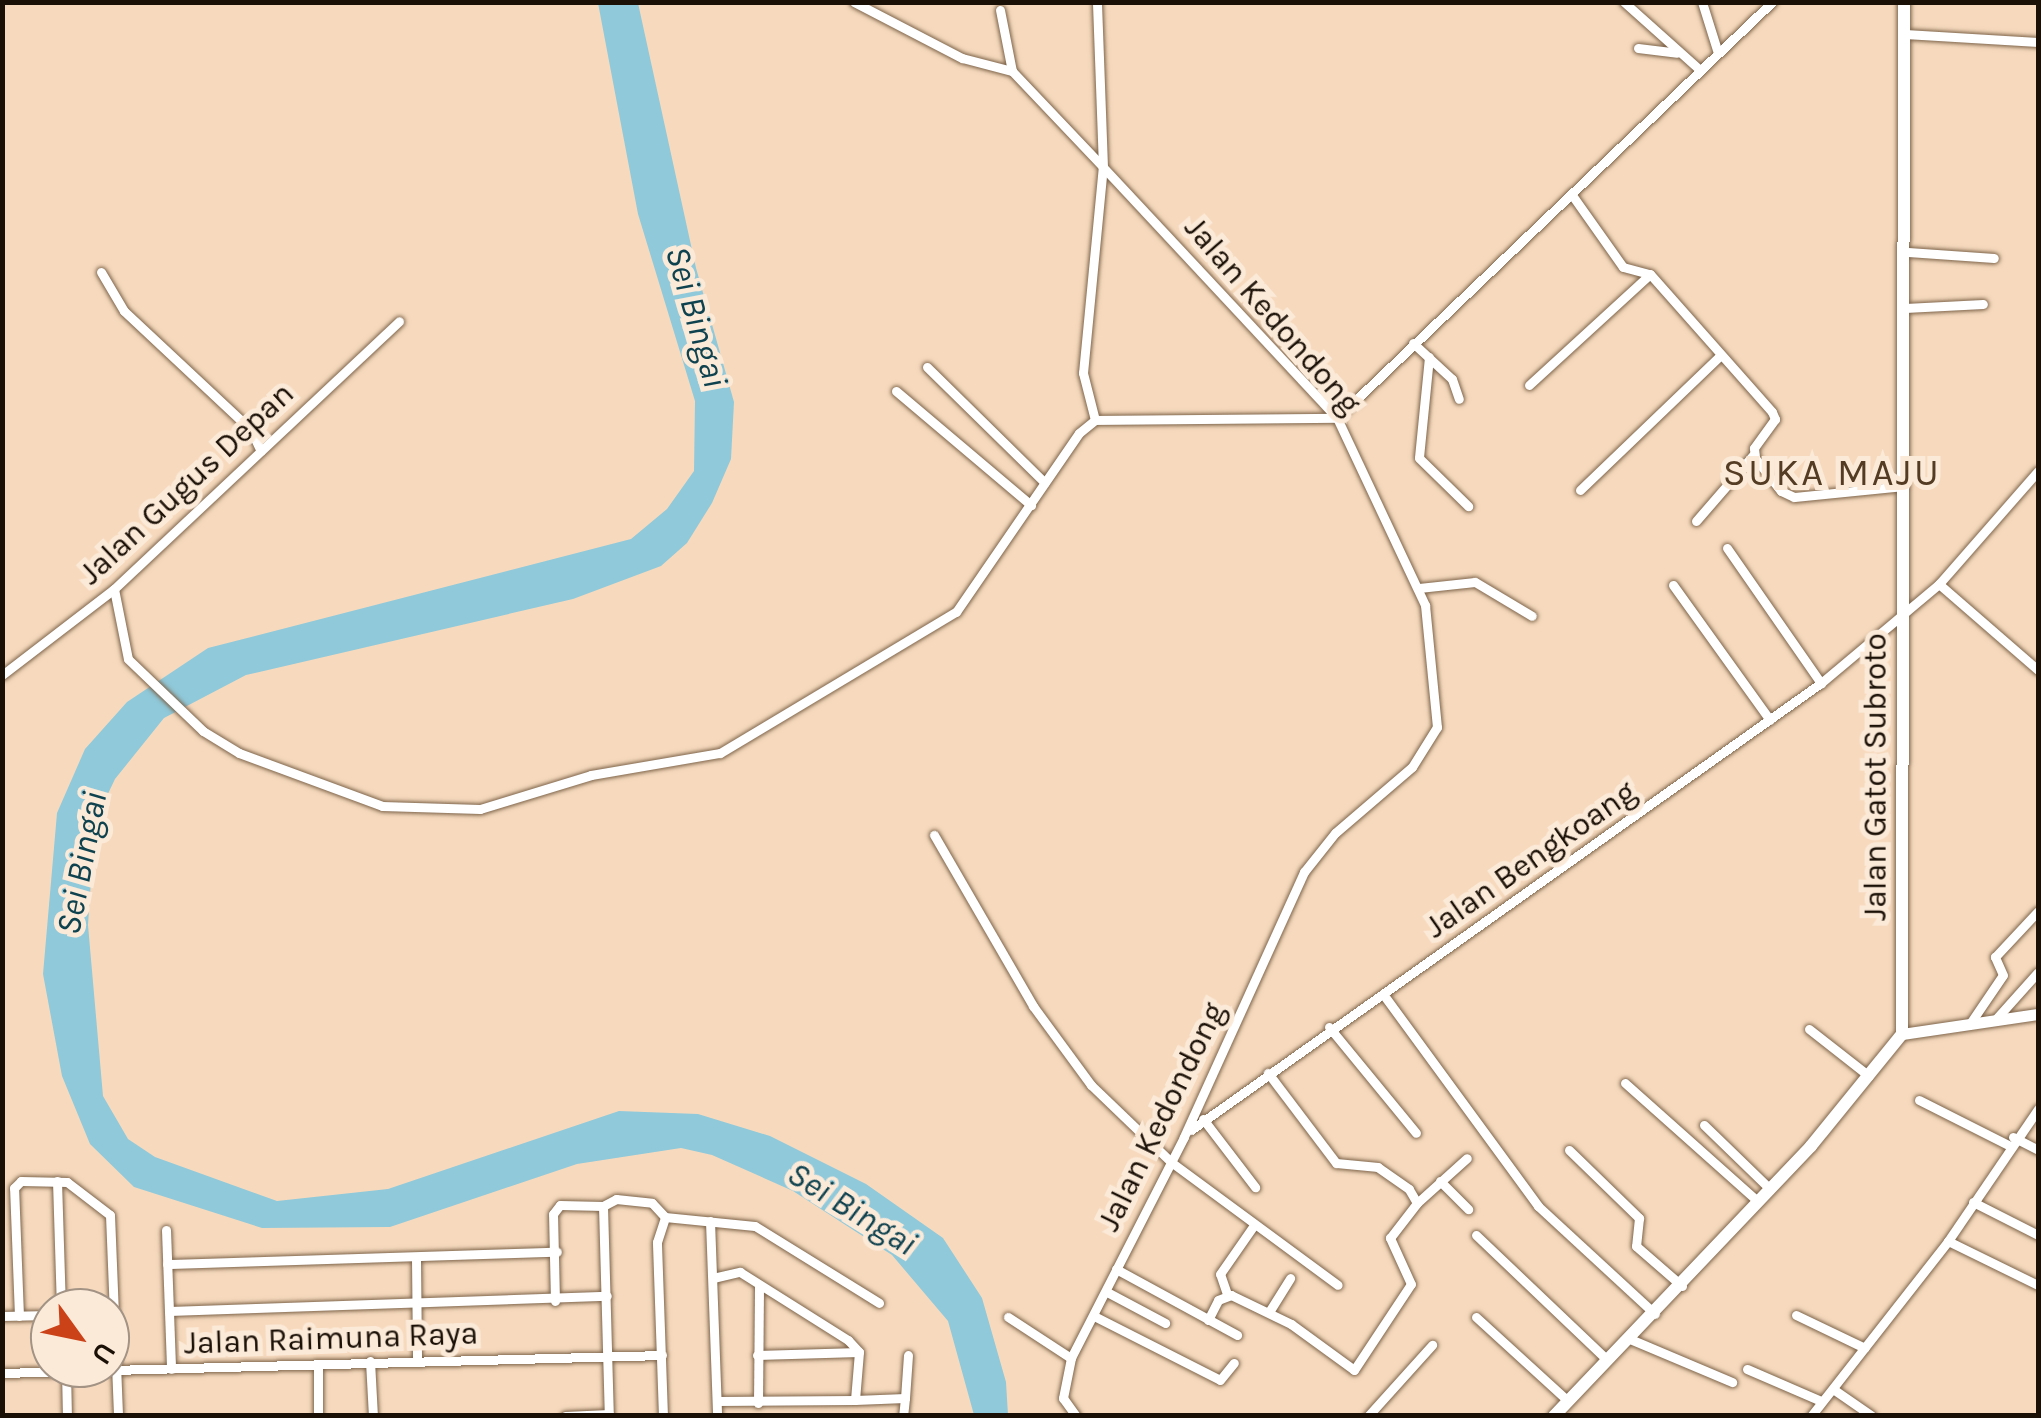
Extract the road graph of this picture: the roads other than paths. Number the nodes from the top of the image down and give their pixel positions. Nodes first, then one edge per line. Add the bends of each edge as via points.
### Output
1 (854, 2) edge
2 (1097, 2) edge
3 (1624, 2) edge
4 (1702, 2) edge
5 (1772, 2) edge
6 (1904, 2) edge
7 (1000, 10) dead end
8 (1905, 34) junction
9 (2038, 42) edge
10 (1638, 48) dead end
11 (1677, 53) junction
12 (1718, 54) junction
13 (1700, 70) junction
14 (1012, 71) junction
15 (1102, 167) junction
16 (1572, 194) junction
17 (1908, 252) junction
18 (1994, 258) dead end
19 (100, 272) dead end
20 (1650, 274) junction
21 (1983, 304) dead end
22 (1905, 308) junction
23 (398, 321) dead end
24 (1413, 344) junction
25 (1720, 354) junction
26 (1428, 357) junction
27 (927, 367) dead end
28 (1529, 384) dead end
29 (896, 391) dead end
30 (1460, 399) dead end
31 (1337, 418) junction
32 (1095, 420) junction
33 (261, 451) junction
34 (1754, 454) junction
35 (2038, 472) edge
36 (1045, 483) junction
37 (1904, 486) junction
38 (1580, 490) dead end
39 (1031, 505) junction
40 (1468, 506) dead end
41 (1696, 520) dead end
42 (1727, 548) dead end
43 (1939, 584) junction
44 (1673, 585) dead end
45 (1418, 588) junction
46 (114, 589) junction
47 (1532, 616) dead end
48 (1903, 618) junction
49 (2038, 670) edge
50 (2, 675) edge
51 (1821, 683) junction
52 (1770, 720) junction
53 (934, 836) dead end
54 (2038, 911) edge
55 (2038, 972) edge
56 (1383, 994) junction
57 (2038, 1014) edge
58 (1996, 1020) junction
59 (1969, 1025) junction
60 (1330, 1027) junction
61 (1809, 1029) dead end
62 (1902, 1034) junction
63 (1268, 1073) junction
64 (1868, 1076) junction
65 (1625, 1083) dead end
66 (1919, 1100) dead end
67 (2038, 1108) edge
68 (1203, 1119) junction
69 (2035, 1119) edge
70 (1704, 1125) dead end
71 (1416, 1134) dead end
72 (1184, 1137) junction
73 (2011, 1141) junction
74 (1569, 1150) dead end
75 (2038, 1150) edge
76 (1467, 1158) dead end
77 (1172, 1162) junction
78 (58, 1181) junction
79 (1440, 1181) junction
80 (1768, 1186) junction
81 (1255, 1187) dead end
82 (1755, 1199) junction
83 (1973, 1202) junction
84 (1417, 1203) junction
85 (603, 1206) junction
86 (1468, 1209) dead end
87 (665, 1217) junction
88 (2, 1221) edge
89 (15, 1221) junction
90 (710, 1221) junction
91 (1254, 1225) junction
92 (166, 1230) dead end
93 (1476, 1234) dead end
94 (2038, 1235) edge
95 (1948, 1241) junction
96 (556, 1252) junction
97 (416, 1258) junction
98 (167, 1264) junction
99 (1116, 1269) junction
100 (2, 1270) edge
101 (17, 1270) junction
102 (713, 1278) junction
103 (1290, 1278) dead end
104 (2038, 1285) edge
105 (759, 1286) junction
106 (1338, 1286) dead end
107 (1682, 1286) junction
108 (61, 1288) edge
109 (112, 1288) edge
110 (1107, 1292) junction
111 (1227, 1294) junction
112 (607, 1296) junction
113 (555, 1300) junction
114 (879, 1303) dead end
115 (417, 1306) junction
116 (169, 1312) junction
117 (1269, 1312) junction
118 (1796, 1314) dead end
119 (1656, 1315) junction
120 (2, 1316) edge
121 (19, 1316) junction
122 (30, 1316) edge
123 (1094, 1316) junction
124 (1008, 1317) dead end
125 (1476, 1317) dead end
126 (1208, 1320) junction
127 (1165, 1323) dead end
128 (1237, 1335) dead end
129 (1630, 1338) junction
130 (1432, 1346) dead end
131 (1865, 1348) junction
132 (859, 1352) junction
133 (662, 1355) junction
134 (757, 1355) junction
135 (908, 1355) dead end
136 (610, 1356) junction
137 (1072, 1358) junction
138 (1606, 1360) junction
139 (370, 1361) junction
140 (417, 1361) junction
141 (1234, 1363) dead end
142 (318, 1364) junction
143 (172, 1368) junction
144 (1746, 1369) dead end
145 (130, 1370) edge
146 (30, 1372) edge
147 (2, 1373) edge
148 (1732, 1382) dead end
149 (67, 1388) edge
150 (118, 1388) edge
151 (1832, 1388) junction
152 (904, 1398) junction
153 (855, 1400) junction
154 (1568, 1401) junction
155 (1821, 1401) junction
156 (717, 1402) junction
157 (758, 1403) junction
158 (609, 1415) edge
159 (68, 1416) edge
160 (118, 1416) edge
161 (318, 1416) edge
162 (373, 1416) edge
163 (565, 1416) edge
164 (663, 1416) edge
165 (717, 1416) edge
166 (903, 1416) edge
167 (1076, 1416) edge
168 (1368, 1416) edge
169 (1554, 1416) edge
170 (1811, 1416) edge
171 (1872, 1416) edge

1 - 14 street via 962,58
2 - 15 street
3 - 11 street
4 - 12 street
5 - 12 street
6 - 8 main road, Jalan Gatot Subroto
7 - 14 street
8 - 9 street
8 - 17 main road, Jalan Gatot Subroto
10 - 11 street
11 - 13 street
12 - 13 street
13 - 16 street
14 - 15 street, Jalan Kedondong
15 - 31 street, Jalan Kedondong
15 - 32 street via 1084,373
16 - 20 street via 1623,267
16 - 24 street
17 - 18 street
17 - 22 main road, Jalan Gatot Subroto
19 - 33 street via 135,319 251,430
20 - 25 street
20 - 28 street
21 - 22 street
22 - 37 main road, Jalan Gatot Subroto
23 - 33 street, Jalan Gugus Depan
24 - 26 street
24 - 31 street
25 - 34 street via 1775,420
25 - 38 street
26 - 30 street via 1452,379
26 - 40 street via 1419,458
27 - 36 street
29 - 39 street
31 - 32 street
31 - 45 street, Jalan Kedondong
32 - 36 street
33 - 46 street, Jalan Gugus Depan
34 - 37 street via 1790,496
34 - 41 street
35 - 43 street, Jalan Bengkoang
36 - 39 street
37 - 48 main road, Jalan Gatot Subroto
39 - 46 street via 956,612 720,753 591,775 480,809 410,810 239,752 135,668 124,648
42 - 51 street
43 - 48 street, Jalan Bengkoang
43 - 49 street
44 - 52 street
45 - 47 street via 1475,582
45 - 72 street, Jalan Kedondong via 1438,694 1437,727 1412,766 1335,834 1304,872
46 - 50 street, Jalan Gugus Depan
48 - 51 street, Jalan Bengkoang
48 - 62 main road, Jalan Gatot Subroto
51 - 52 street, Jalan Bengkoang
52 - 56 street, Jalan Bengkoang
53 - 77 street via 1071,1063
54 - 59 street via 1993,960 2002,978
55 - 58 street
56 - 60 street, Jalan Bengkoang
56 - 119 street via 1538,1206
57 - 58 street
58 - 59 street
59 - 62 street
60 - 63 street, Jalan Bengkoang
60 - 71 street
61 - 64 street
62 - 64 main road
63 - 68 street, Jalan Bengkoang
63 - 84 street via 1336,1163 1364,1162 1395,1174
64 - 80 main road
65 - 82 street
66 - 73 street
67 - 69 street
68 - 72 street, Jalan Bengkoang
68 - 81 street
69 - 73 street
70 - 80 street
72 - 77 street, Jalan Kedondong
73 - 75 street
73 - 83 street
74 - 107 street via 1639,1218 1636,1246
76 - 79 street
77 - 91 street
77 - 99 street, Jalan Kedondong
78 - 89 street via 17,1184
78 - 108 street
78 - 109 street via 110,1215
79 - 84 street
79 - 86 street
80 - 82 main road
82 - 107 main road
83 - 94 street
83 - 95 street
84 - 117 street via 1390,1238 1410,1288 1354,1370
85 - 87 street via 616,1199 644,1201
85 - 96 street via 556,1209
85 - 112 street
87 - 90 street
87 - 133 street via 657,1242
88 - 89 street
89 - 101 street
90 - 102 street
90 - 114 street via 755,1226
91 - 106 street
91 - 111 street via 1220,1274
92 - 98 street
93 - 138 street
95 - 104 street
95 - 131 street
96 - 97 street
96 - 113 street
97 - 98 street
97 - 115 street
98 - 116 street
99 - 110 street, Jalan Kedondong
99 - 126 street
100 - 101 street
101 - 121 street
102 - 105 street via 740,1272
102 - 156 street
103 - 117 street
105 - 132 street
105 - 134 street
107 - 119 main road
110 - 123 street, Jalan Kedondong
110 - 127 street
111 - 117 street
111 - 126 street
112 - 113 street
112 - 136 street
113 - 115 street
115 - 116 street
115 - 140 street
116 - 143 street
118 - 131 street
119 - 129 main road
120 - 121 street
121 - 122 street
123 - 137 street, Jalan Kedondong
123 - 141 street via 1220,1380
124 - 137 street
125 - 154 street
126 - 128 street
129 - 138 main road
129 - 148 street
130 - 168 street
131 - 151 street
132 - 134 street
132 - 153 street
133 - 136 street, Jalan Raimuna Raya
133 - 164 street
134 - 157 street
135 - 152 street
136 - 140 street, Jalan Raimuna Raya
136 - 158 street
137 - 167 street, Jalan Kedondong via 1063,1398
138 - 154 main road
139 - 140 street, Jalan Raimuna Raya
139 - 142 street, Jalan Raimuna Raya
139 - 162 street
142 - 143 street, Jalan Raimuna Raya
142 - 161 street
143 - 145 street, Jalan Raimuna Raya
144 - 155 street
146 - 147 street, Jalan Raimuna Raya
149 - 159 street
150 - 160 street
151 - 155 street
151 - 171 street
152 - 153 street
152 - 166 street
153 - 157 street
154 - 169 main road
155 - 170 street
156 - 157 street
156 - 165 street
158 - 163 street

